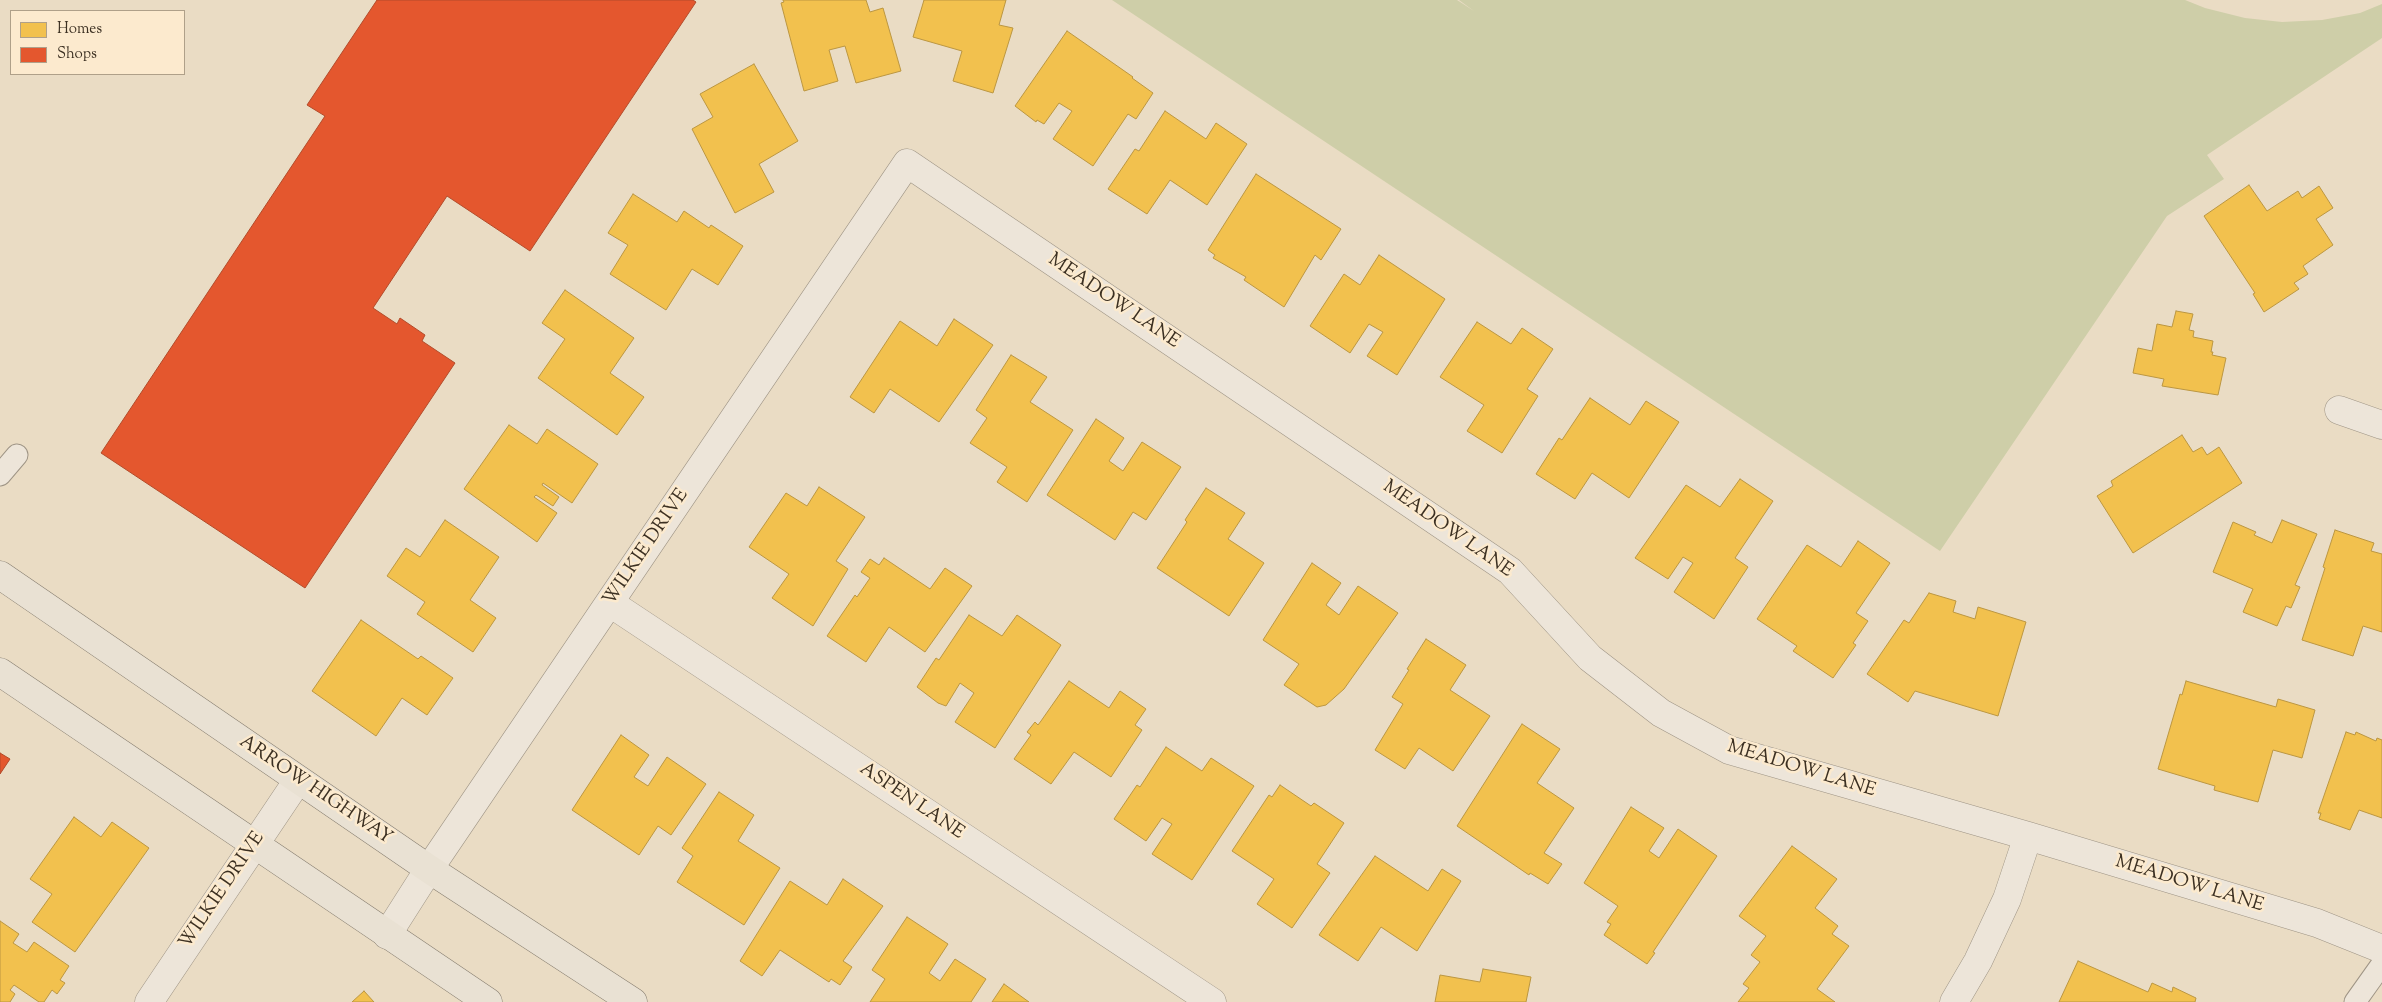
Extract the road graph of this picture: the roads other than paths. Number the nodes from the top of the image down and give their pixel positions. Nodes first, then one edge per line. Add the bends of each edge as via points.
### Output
1 (907, 162) joint
2 (2340, 410) dead end
3 (2382, 425) edge
4 (17, 455) dead end
5 (0, 475) edge
6 (0, 575) edge
7 (610, 603) junction
8 (0, 672) edge
9 (298, 780) junction
10 (2028, 836) junction
11 (255, 843) junction
12 (429, 869) junction
13 (387, 935) junction
14 (2382, 950) edge
15 (2382, 964) edge
16 (149, 1002) edge
17 (488, 1002) edge
18 (633, 1002) edge
19 (1212, 1002) edge
20 (1954, 1002) edge
21 (2355, 1002) edge

1 - 7 street, WILKIE DRIVE
1 - 10 street, MEADOW LANE via 1510,571 1590,658 1661,713 1729,750
2 - 3 street
4 - 5 lane
6 - 9 main road, ARROW HIGHWAY
7 - 12 street, WILKIE DRIVE
7 - 19 street, ASPEN LANE
8 - 11 main road
9 - 11 street, WILKIE DRIVE
9 - 12 main road, ARROW HIGHWAY
10 - 14 street, MEADOW LANE via 2317,923
10 - 20 street via 2007,900 1978,962
11 - 13 main road
11 - 16 street, WILKIE DRIVE
12 - 13 street, WILKIE DRIVE
12 - 18 main road, ARROW HIGHWAY
13 - 17 main road
15 - 21 lane

